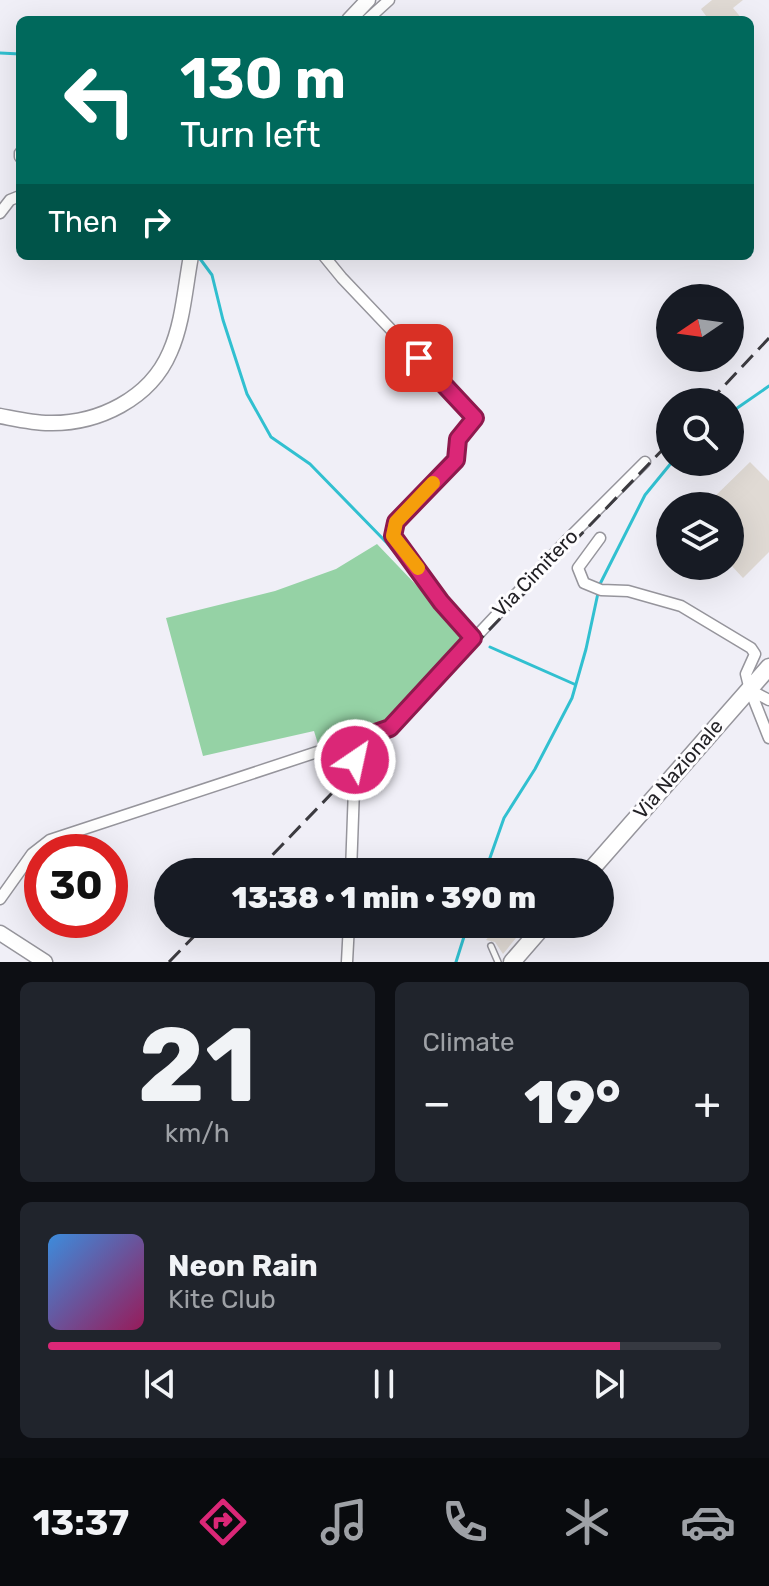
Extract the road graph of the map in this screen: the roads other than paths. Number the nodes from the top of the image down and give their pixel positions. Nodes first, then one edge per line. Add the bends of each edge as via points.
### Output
1 (368, 0) edge
2 (389, 0) edge
3 (353, 16) edge
4 (371, 16) edge
5 (16, 198) edge
6 (0, 213) edge
7 (190, 260) edge
8 (327, 260) edge
9 (0, 416) edge
10 (645, 462) dead end
11 (600, 538) dead end
12 (473, 638) junction
13 (769, 667) edge
14 (754, 689) junction
15 (769, 700) edge
16 (769, 738) edge
17 (352, 741) junction
18 (352, 858) edge
19 (602, 858) edge
20 (0, 899) edge
21 (0, 933) edge
22 (348, 938) edge
23 (533, 938) edge
24 (491, 946) dead end
25 (45, 962) edge
26 (347, 962) edge
27 (498, 962) edge
28 (512, 962) edge

1 - 3 street
2 - 4 street
5 - 6 street
7 - 9 street via 170,352 154,378 126,403 77,421
8 - 12 street via 475,418 458,439 456,460 396,522 393,536
10 - 12 street, Via Cimitero
11 - 14 street via 578,568 584,583 681,606 751,648 755,654 746,674
12 - 17 street, Via Cimitero via 390,728
13 - 14 main road, Via Nazionale
14 - 15 street
14 - 16 street
14 - 19 main road, Via Nazionale
17 - 18 street
17 - 20 street, Via Cimitero via 50,840 32,854
21 - 25 street
22 - 26 street
23 - 28 main road
24 - 27 lane

